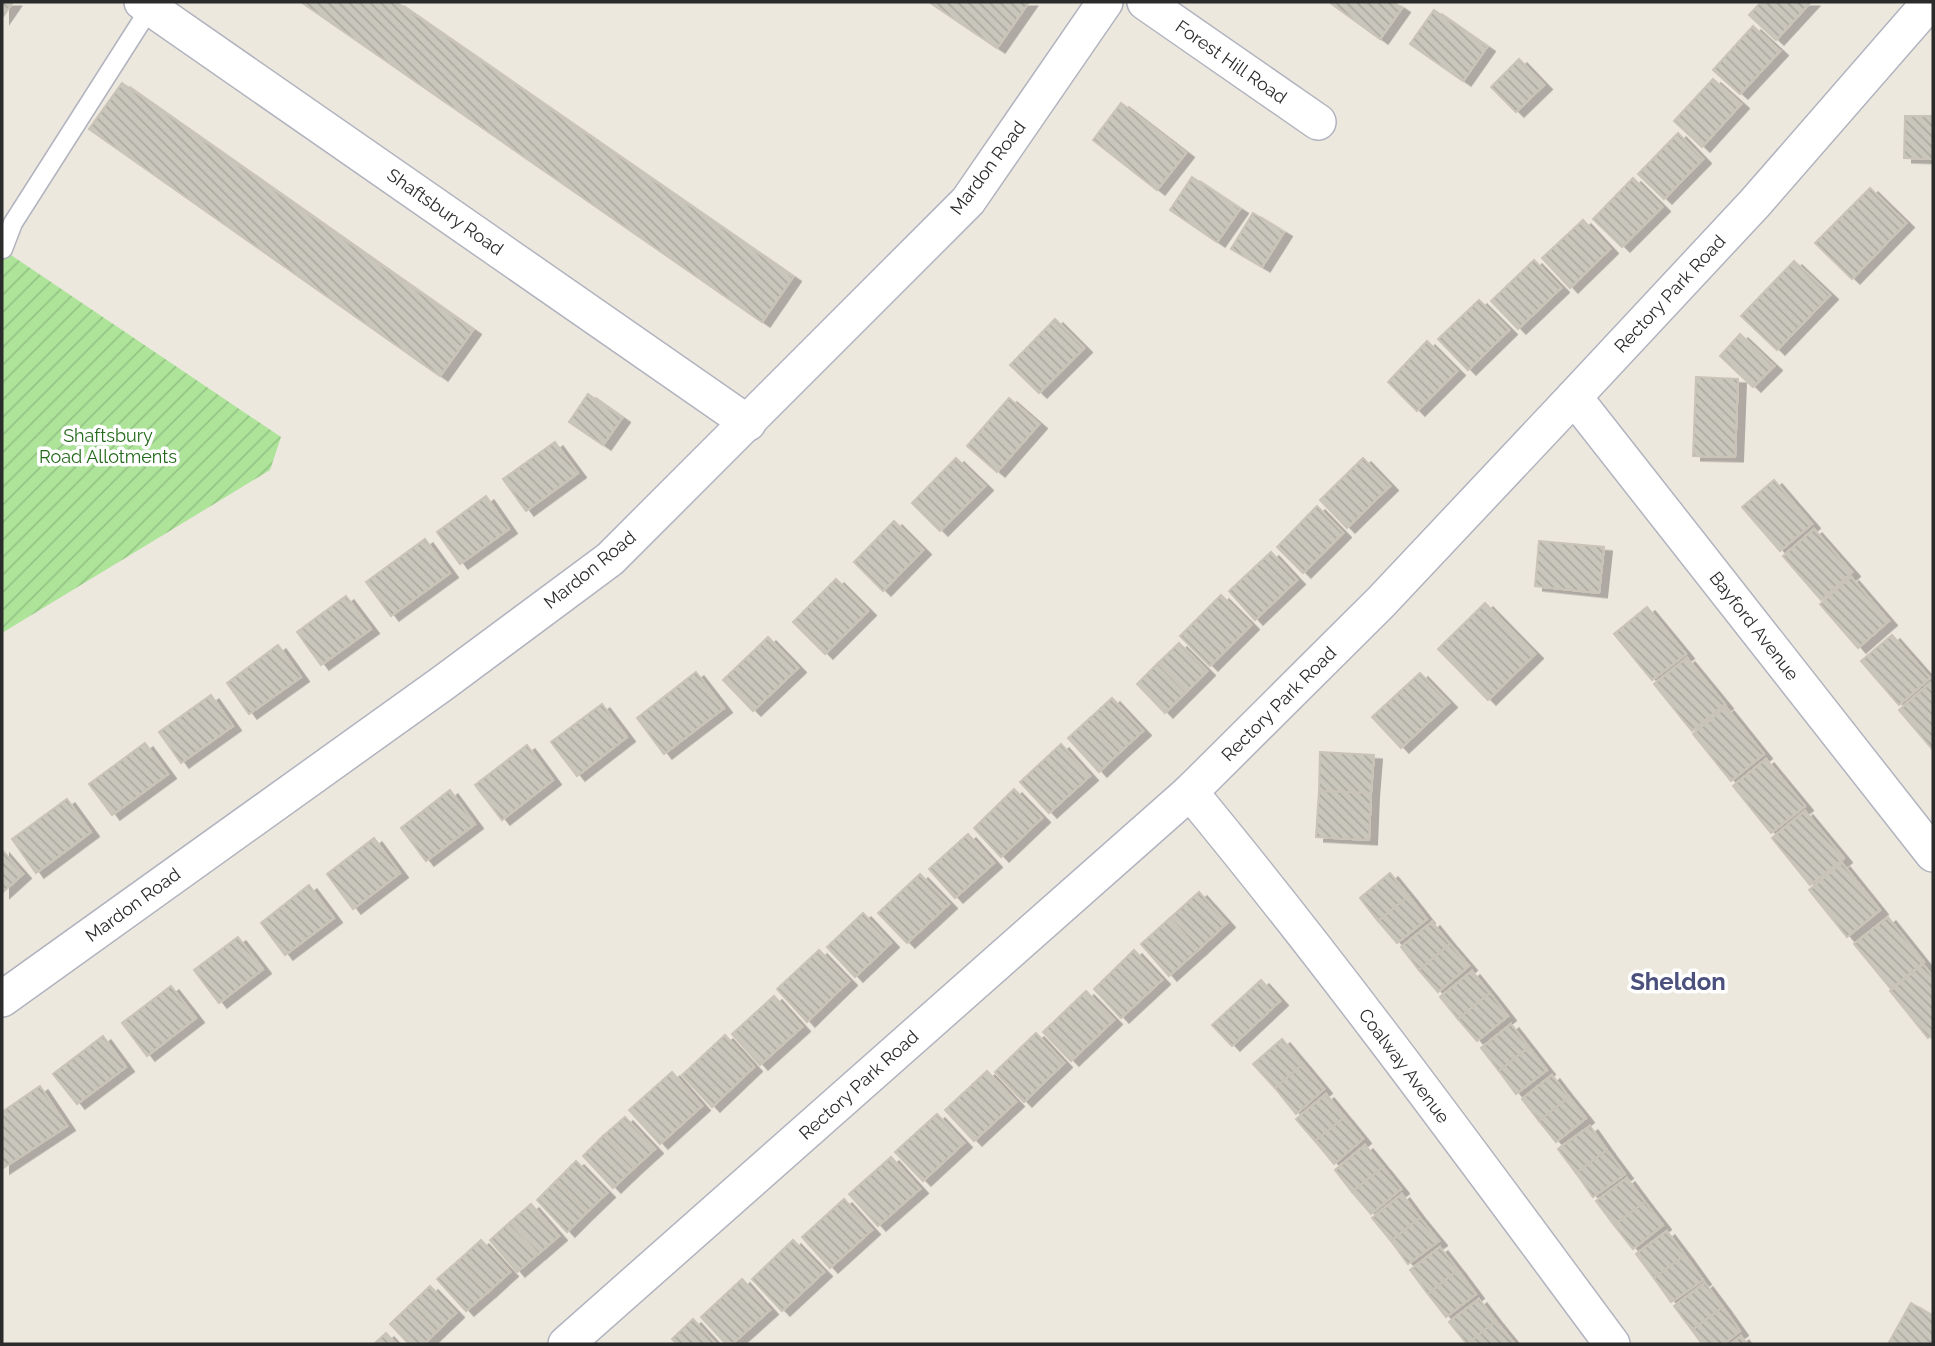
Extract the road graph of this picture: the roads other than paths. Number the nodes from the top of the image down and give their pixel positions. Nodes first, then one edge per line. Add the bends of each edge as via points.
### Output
1 (1105, 2) edge
2 (1145, 2) edge
3 (1930, 2) edge
4 (146, 5) edge
5 (1318, 122) dead end
6 (2, 249) edge
7 (1574, 397) junction
8 (748, 422) junction
9 (1190, 792) junction
10 (1933, 855) edge
11 (2, 999) edge
12 (566, 1344) edge
13 (1612, 1344) edge

1 - 8 street, Mardon Road via 968,201
2 - 5 street, Forest Hill Road
3 - 7 street, Rectory Park Road via 1755,203
4 - 6 lane via 13,223
4 - 8 street, Shaftsbury Road
7 - 9 street, Rectory Park Road via 1381,603
7 - 10 street, Bayford Avenue
8 - 11 street, Mardon Road via 610,559
9 - 12 street, Rectory Park Road
9 - 13 street, Coalway Avenue via 1338,976

